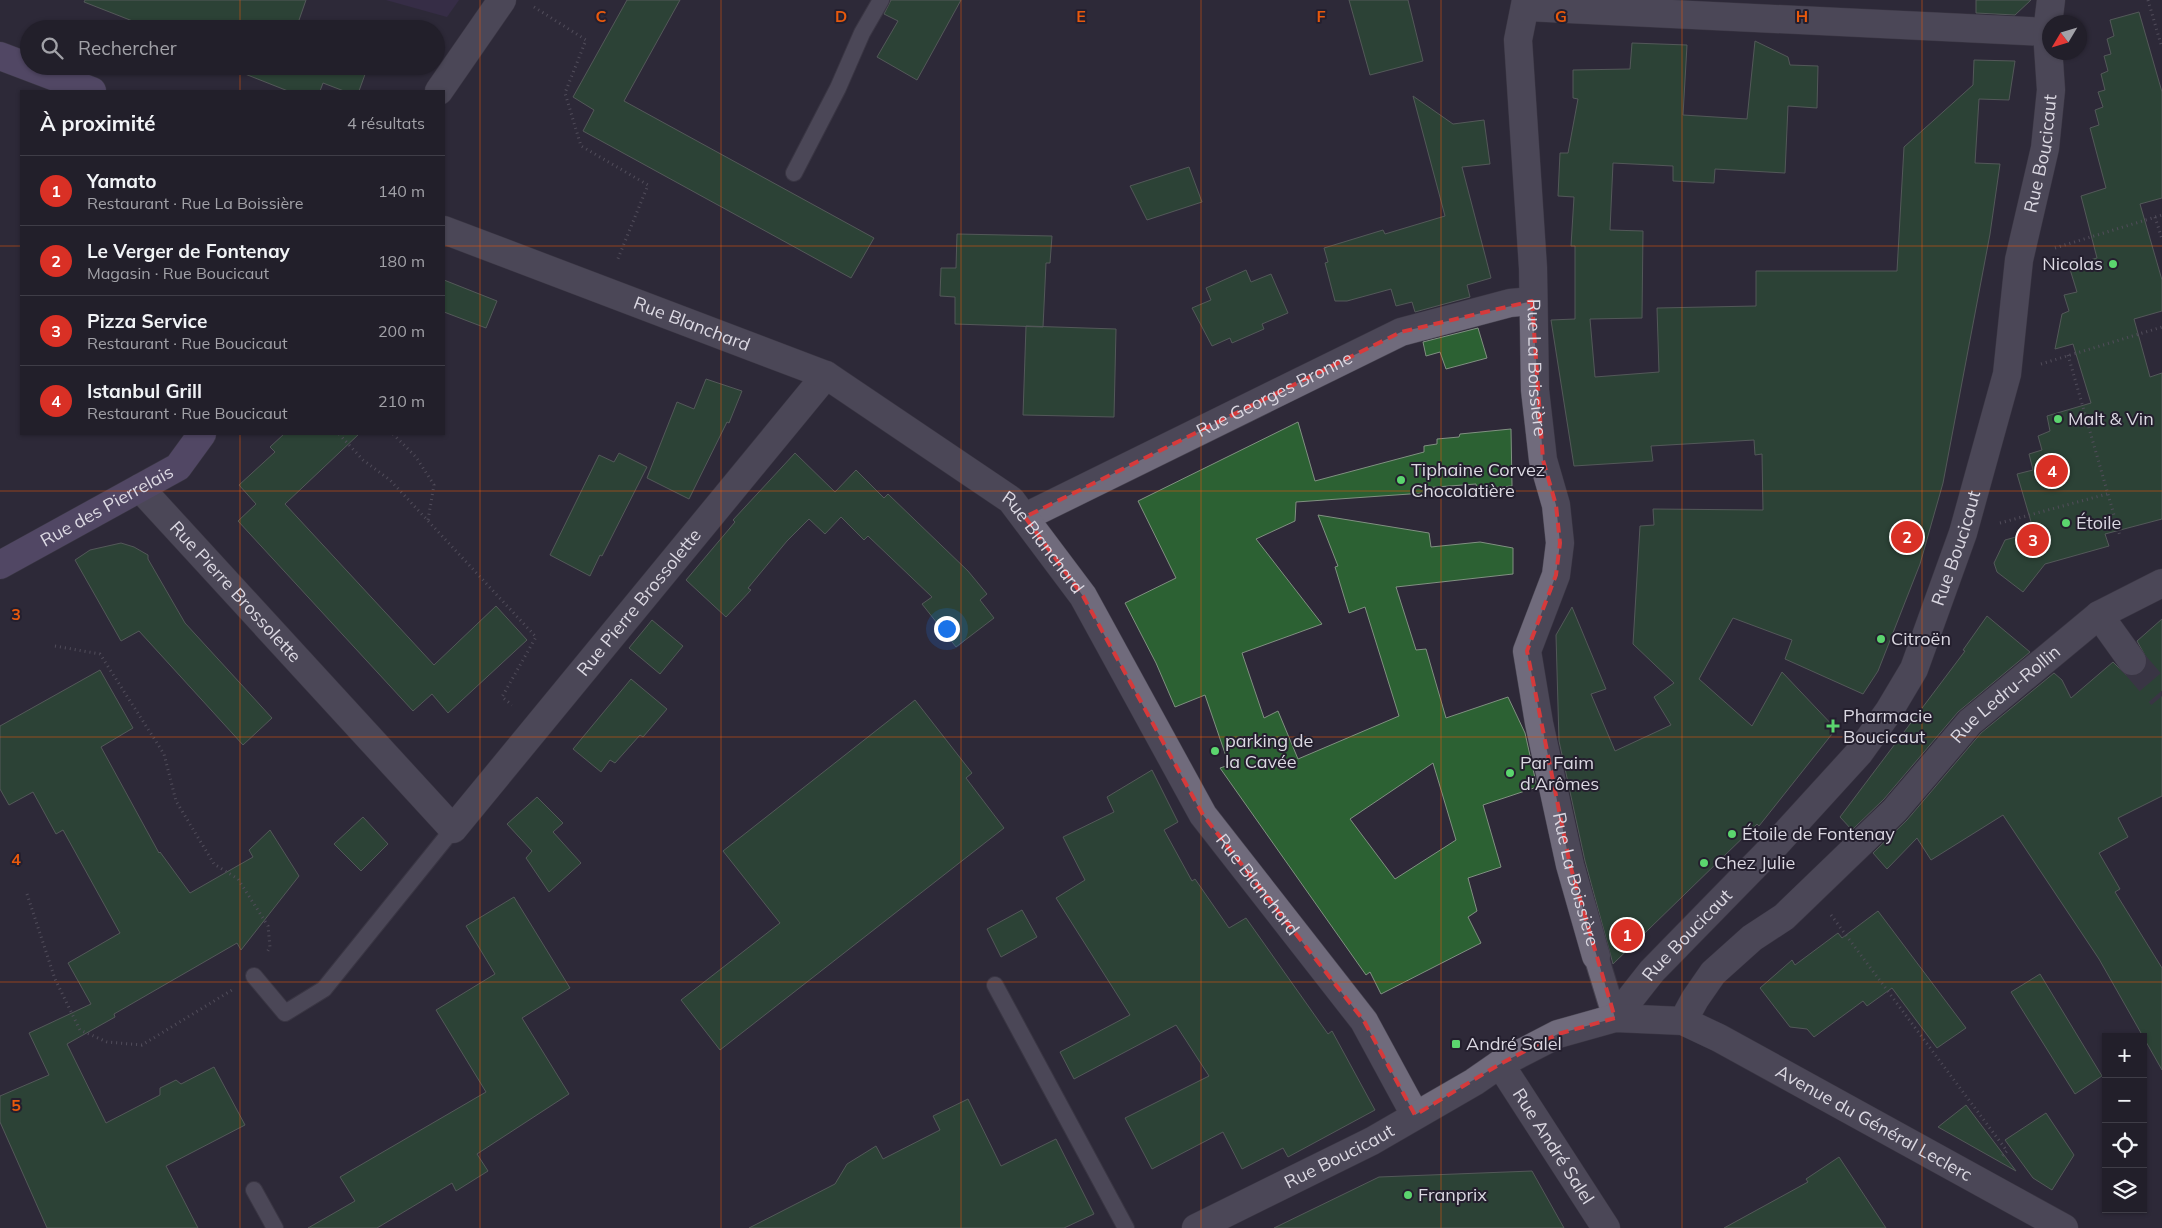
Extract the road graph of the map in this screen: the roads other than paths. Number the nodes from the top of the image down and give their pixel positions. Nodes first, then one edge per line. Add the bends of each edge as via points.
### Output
1 (502, 0) edge
2 (881, 0) edge
3 (2051, 0) edge
4 (1526, 4) edge
5 (2049, 15) edge
6 (2042, 32) edge
7 (0, 56) edge
8 (2048, 60) edge
9 (20, 64) edge
10 (50, 75) edge
11 (89, 90) edge
12 (440, 90) edge
13 (794, 173) dead end
14 (445, 230) edge
15 (1532, 301) junction
16 (826, 376) junction
17 (201, 435) edge
18 (140, 488) junction
19 (1025, 517) junction
20 (0, 565) edge
21 (2162, 583) edge
22 (2099, 615) junction
23 (2132, 661) tunnel mouth
24 (453, 829) junction
25 (1596, 956) joint
26 (254, 976) road end
27 (995, 985) dead end
28 (1615, 1018) junction
29 (1684, 1022) junction
30 (1500, 1064) junction
31 (1415, 1115) junction
32 (254, 1190) dead end
33 (275, 1228) edge
34 (1126, 1228) edge
35 (1196, 1228) edge
36 (1606, 1228) edge
37 (2064, 1228) edge

1 - 12 street
2 - 13 lane
3 - 5 street, Rue Boucicaut
4 - 6 street
4 - 15 street, Rue La Boissière via 1518,40 1533,268
7 - 9 main road
8 - 28 street, Rue Boucicaut via 2050,90 2044,148 2019,260 2007,374 1963,533 1914,669 1890,711 1858,754 1652,971
10 - 11 main road
14 - 16 street, Rue Blanchard
15 - 19 street, Rue Georges Bronne via 1510,303 1401,332
15 - 25 street, Rue La Boissière via 1535,390 1543,460 1556,505 1560,543 1556,574 1527,651 1570,865
16 - 19 street, Rue Blanchard via 1011,500
16 - 24 street, Rue Pierre Brossolette
17 - 18 main road, Rue des Pierrelais via 178,466
18 - 20 main road, Rue des Pierrelais
18 - 24 street, Rue Pierre Brossolette
19 - 31 street, Rue Blanchard via 1083,596 1203,815 1364,1021
21 - 22 street, Rue Ledru-Rollin
22 - 23 street
22 - 29 street, Rue Ledru-Rollin via 1970,722 1895,810 1784,917 1752,938 1713,973
24 - 26 lane, Rue Pierre Brossolette via 324,989 285,1013
25 - 28 street, Rue La Boissière
27 - 34 lane
28 - 29 street, Rue Boucicaut
28 - 30 street, Rue Boucicaut via 1558,1034
29 - 37 street, Avenue du Général Leclerc via 1719,1038
30 - 31 street, Rue Boucicaut
30 - 36 street, Rue André Salel
31 - 35 street, Rue Boucicaut via 1372,1141
32 - 33 lane

